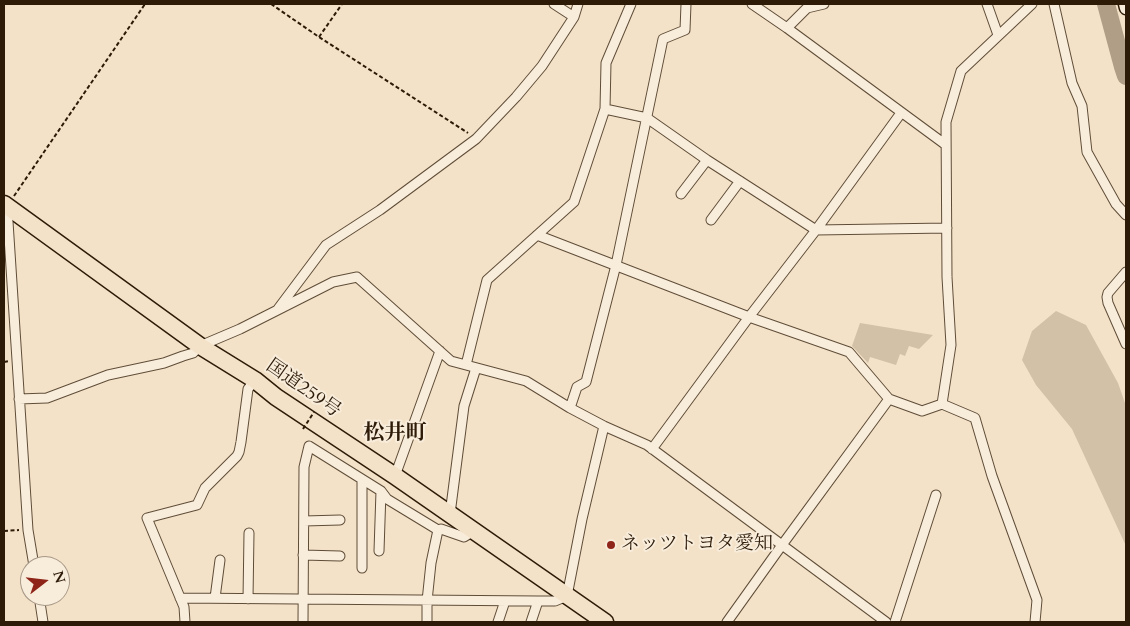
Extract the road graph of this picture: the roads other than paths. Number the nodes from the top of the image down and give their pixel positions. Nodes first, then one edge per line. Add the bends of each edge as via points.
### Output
1 (554, 4) edge
2 (578, 4) edge
3 (631, 4) edge
4 (686, 4) edge
5 (752, 4) edge
6 (824, 4) edge
7 (987, 4) edge
8 (1032, 4) edge
9 (1054, 4) edge
10 (1125, 4) edge
11 (1126, 8) edge
12 (574, 17) junction
13 (787, 28) junction
14 (998, 35) junction
15 (605, 109) junction
16 (901, 113) junction
17 (647, 118) junction
18 (946, 145) junction
19 (707, 160) junction
20 (740, 181) junction
21 (682, 194) dead end
22 (5, 205) edge
23 (1126, 215) edge
24 (711, 220) dead end
25 (947, 228) junction
26 (816, 230) junction
27 (537, 234) junction
28 (616, 265) junction
29 (1126, 272) edge
30 (277, 311) junction
31 (750, 317) junction
32 (1126, 344) edge
33 (200, 346) junction
34 (440, 351) junction
35 (466, 365) junction
36 (476, 368) junction
37 (255, 380) junction
38 (19, 399) junction
39 (889, 399) junction
40 (942, 404) junction
41 (570, 408) junction
42 (604, 426) junction
43 (652, 449) junction
44 (395, 476) junction
45 (362, 480) junction
46 (381, 492) junction
47 (936, 495) dead end
48 (450, 514) junction
49 (340, 520) dead end
50 (304, 521) junction
51 (438, 530) junction
52 (474, 531) junction
53 (249, 533) dead end
54 (782, 545) junction
55 (379, 551) dead end
56 (303, 555) junction
57 (32, 556) edge
58 (340, 556) dead end
59 (220, 560) dead end
60 (362, 568) dead end
61 (567, 596) junction
62 (180, 598) junction
63 (215, 598) junction
64 (248, 599) junction
65 (303, 599) junction
66 (427, 601) junction
67 (505, 601) junction
68 (538, 601) junction
69 (41, 606) edge
70 (43, 622) edge
71 (185, 622) edge
72 (303, 622) edge
73 (427, 622) edge
74 (498, 622) edge
75 (531, 622) edge
76 (605, 622) edge
77 (727, 622) edge
78 (886, 622) edge
79 (895, 622) edge
80 (1035, 622) edge

1 - 12 street
2 - 12 street
3 - 15 street via 606,63
4 - 17 street via 685,30 663,39
5 - 13 street
6 - 13 street via 807,8
7 - 14 street
8 - 14 street
9 - 23 street via 1072,83 1082,106 1087,152 1116,204
10 - 11 street
12 - 30 street via 542,66 476,139 380,210 326,245
13 - 16 street
14 - 18 street via 961,71 946,122
15 - 17 street
15 - 27 street via 574,202
16 - 18 street
16 - 26 street
17 - 19 street
17 - 28 street
18 - 25 street
19 - 20 street
19 - 21 street
20 - 24 street
20 - 26 street
22 - 33 highway, 国道259号
22 - 38 street
25 - 26 street
25 - 40 street via 951,344
26 - 31 street
27 - 28 street
27 - 35 street via 487,280
28 - 31 street
28 - 41 street via 586,382 577,387
29 - 32 street via 1107,297
30 - 33 street
30 - 34 street via 333,282 357,276
31 - 39 street via 849,352
31 - 43 street
33 - 37 highway, 国道259号
33 - 38 street via 193,353 164,363 108,375 47,398
34 - 35 street via 451,361
34 - 44 street
35 - 36 street
36 - 41 street via 526,381
36 - 48 street via 464,406
37 - 44 highway, 国道259号
37 - 62 street via 248,389 237,456 205,488 198,505 147,518
38 - 57 street
39 - 40 street via 922,412
39 - 54 street
40 - 80 street via 975,418 992,476 1037,600
41 - 42 street
42 - 43 street
42 - 61 street
43 - 54 street
44 - 48 highway, 国道259号
45 - 46 street
45 - 50 street via 309,446 304,467
45 - 60 street
46 - 51 street
46 - 55 street
47 - 79 street
48 - 52 highway, 国道259号
49 - 50 street
50 - 56 street
51 - 52 street via 464,537
51 - 66 street
52 - 61 highway, 国道259号
53 - 64 street
54 - 77 street
54 - 78 street
56 - 58 street
56 - 65 street
59 - 63 street
61 - 68 street
61 - 76 highway, 国道259号
62 - 63 street
62 - 71 street
63 - 64 street
64 - 65 street
65 - 66 street
65 - 72 street
66 - 67 street
66 - 73 street
67 - 68 street
67 - 74 street
68 - 75 street
69 - 70 street

